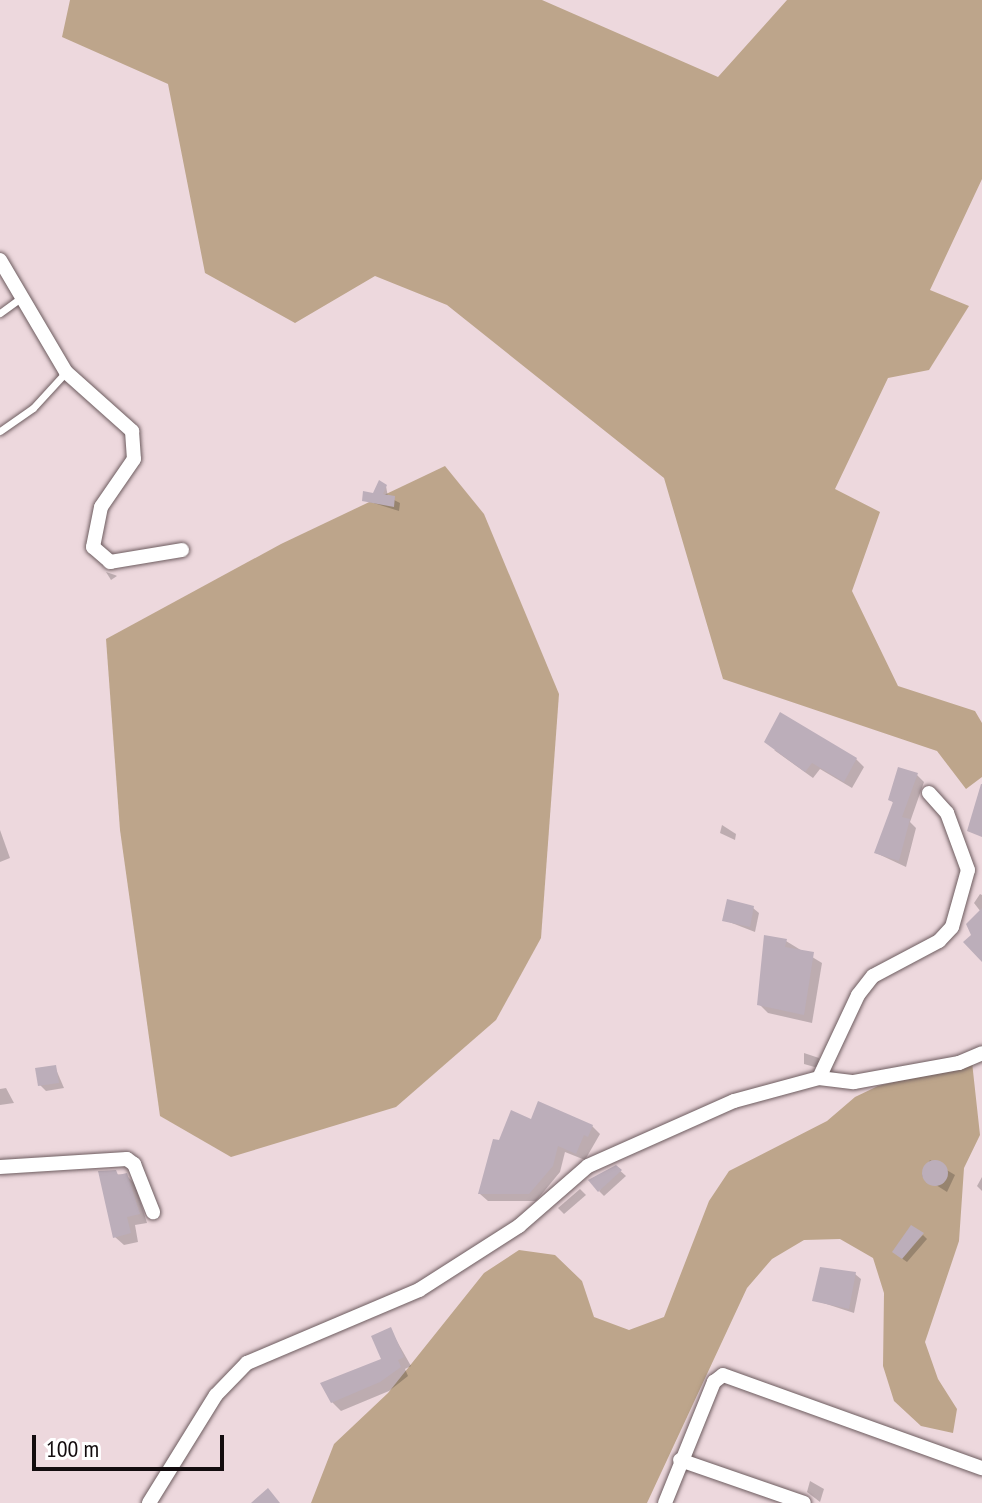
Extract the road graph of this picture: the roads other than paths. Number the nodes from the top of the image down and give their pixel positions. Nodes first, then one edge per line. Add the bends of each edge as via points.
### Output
1 (0, 260) edge
2 (24, 296) junction
3 (0, 313) edge
4 (66, 372) junction
5 (0, 431) edge
6 (182, 550) dead end
7 (929, 793) dead end
8 (982, 1053) edge
9 (819, 1078) junction
10 (0, 1167) edge
11 (153, 1212) dead end
12 (680, 1460) junction
13 (982, 1468) edge
14 (149, 1503) edge
15 (665, 1503) edge
16 (804, 1503) edge

1 - 2 street
2 - 3 lane
2 - 4 street
4 - 5 lane via 33,408
4 - 6 street via 132,431 136,445 134,459 95,522 93,547 110,562
7 - 9 street via 947,813 968,870 952,927 939,941 873,976 858,995
8 - 9 street via 959,1063 854,1082
9 - 14 street via 734,1101 588,1166 519,1226 419,1290 247,1363 216,1395
10 - 11 street via 127,1159 134,1164
12 - 13 street via 714,1382 723,1375
12 - 15 street
12 - 16 street

